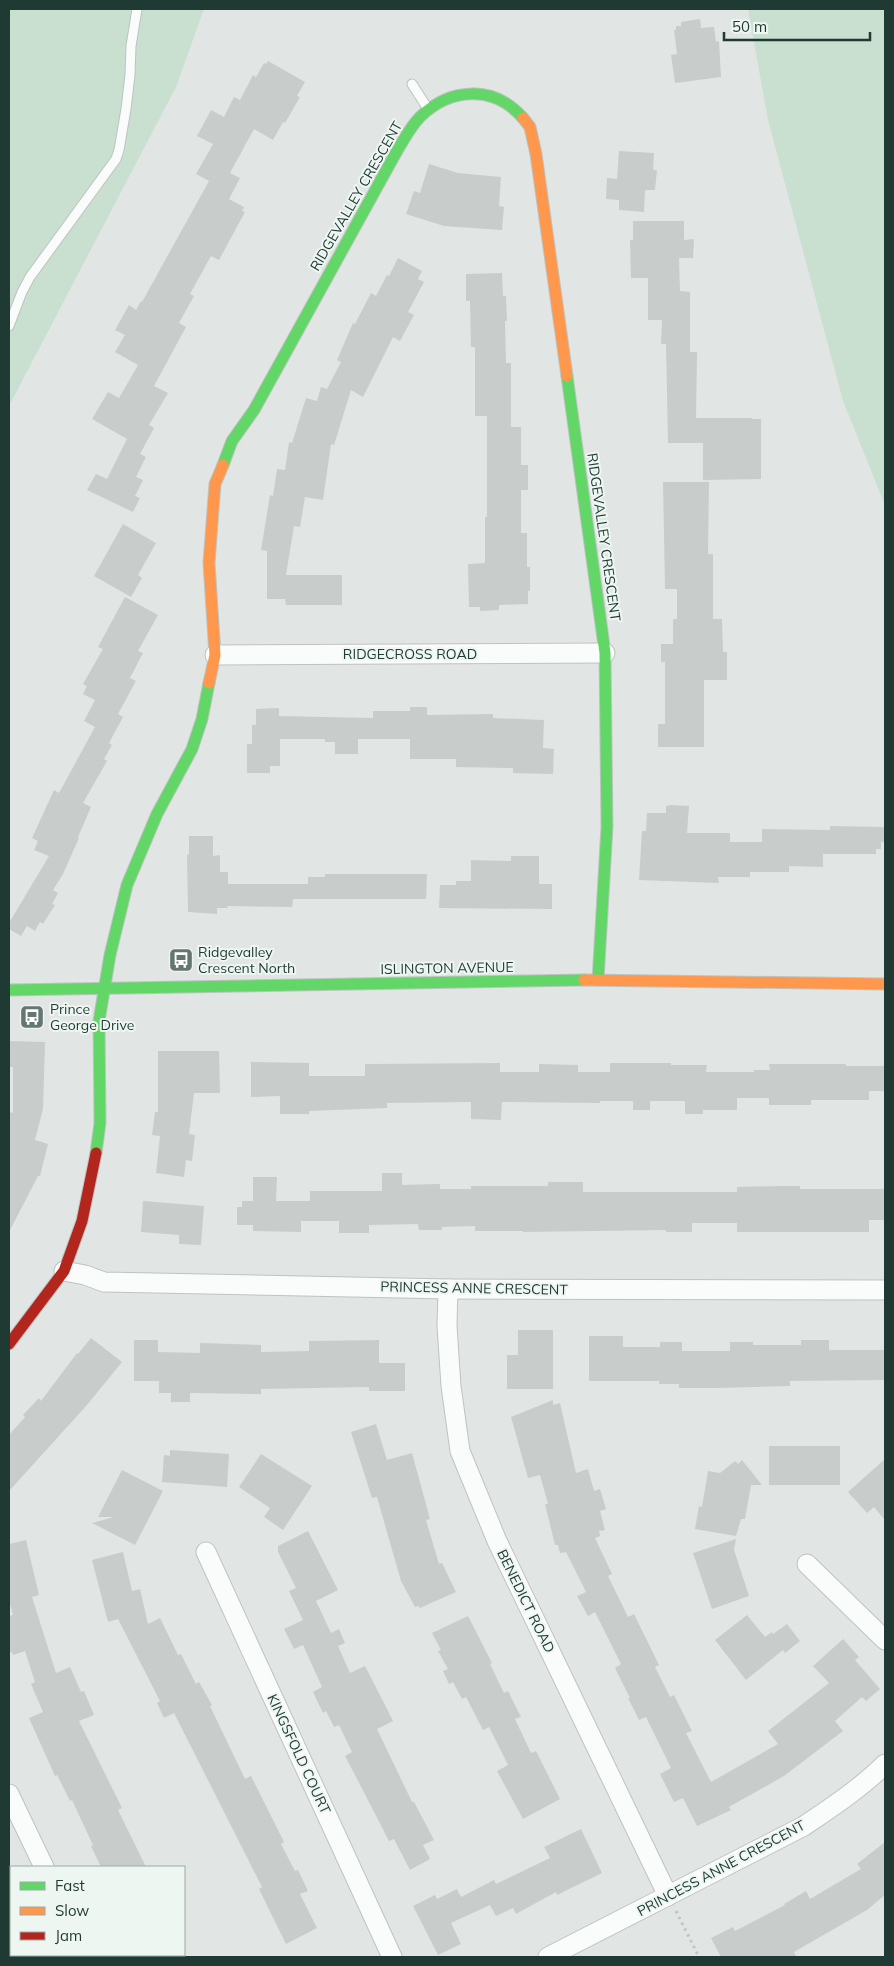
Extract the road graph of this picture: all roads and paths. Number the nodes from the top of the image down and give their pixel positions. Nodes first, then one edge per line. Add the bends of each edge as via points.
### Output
1 (137, 9) edge
2 (412, 84) dead end
3 (429, 111) junction
4 (9, 326) edge
5 (605, 653) junction
6 (215, 655) junction
7 (598, 980) junction
8 (885, 984) edge
9 (104, 989) junction
10 (9, 990) edge
11 (64, 1271) junction
12 (448, 1289) junction
13 (885, 1290) edge
14 (9, 1344) edge
15 (206, 1552) dead end
16 (807, 1564) dead end
17 (885, 1640) edge
18 (885, 1764) edge
19 (9, 1794) edge
20 (44, 1866) edge
21 (668, 1896) junction
22 (392, 1957) edge
23 (548, 1957) edge
24 (699, 1957) edge

1 - 4 lane via 126,109 116,159 30,278
2 - 3 lane
3 - 5 street, RIDGEVALLEY CRESCENT via 467,93 494,96 512,106 530,127
3 - 6 street, RIDGEVALLEY CRESCENT via 415,123 398,148 222,463 215,484 209,563
5 - 6 street, RIDGECROSS ROAD
5 - 7 street, RIDGEVALLEY CRESCENT via 607,827
6 - 9 street, RIDGEVALLEY CRESCENT via 202,719 192,749 157,814 127,885
7 - 8 street, ISLINGTON AVENUE
7 - 9 street, ISLINGTON AVENUE
9 - 10 street, ISLINGTON AVENUE
9 - 11 street via 98,1026 100,1122 82,1221
11 - 12 street, PRINCESS ANNE CRESCENT via 104,1282
11 - 14 street
12 - 13 street, PRINCESS ANNE CRESCENT
12 - 21 street, BENEDICT ROAD via 451,1386 460,1451 497,1541
15 - 22 street, KINGSFOLD COURT
16 - 17 street
18 - 21 street, PRINCESS ANNE CRESCENT via 874,1776 804,1826
19 - 20 street
21 - 23 street, PRINCESS ANNE CRESCENT
21 - 24 path

